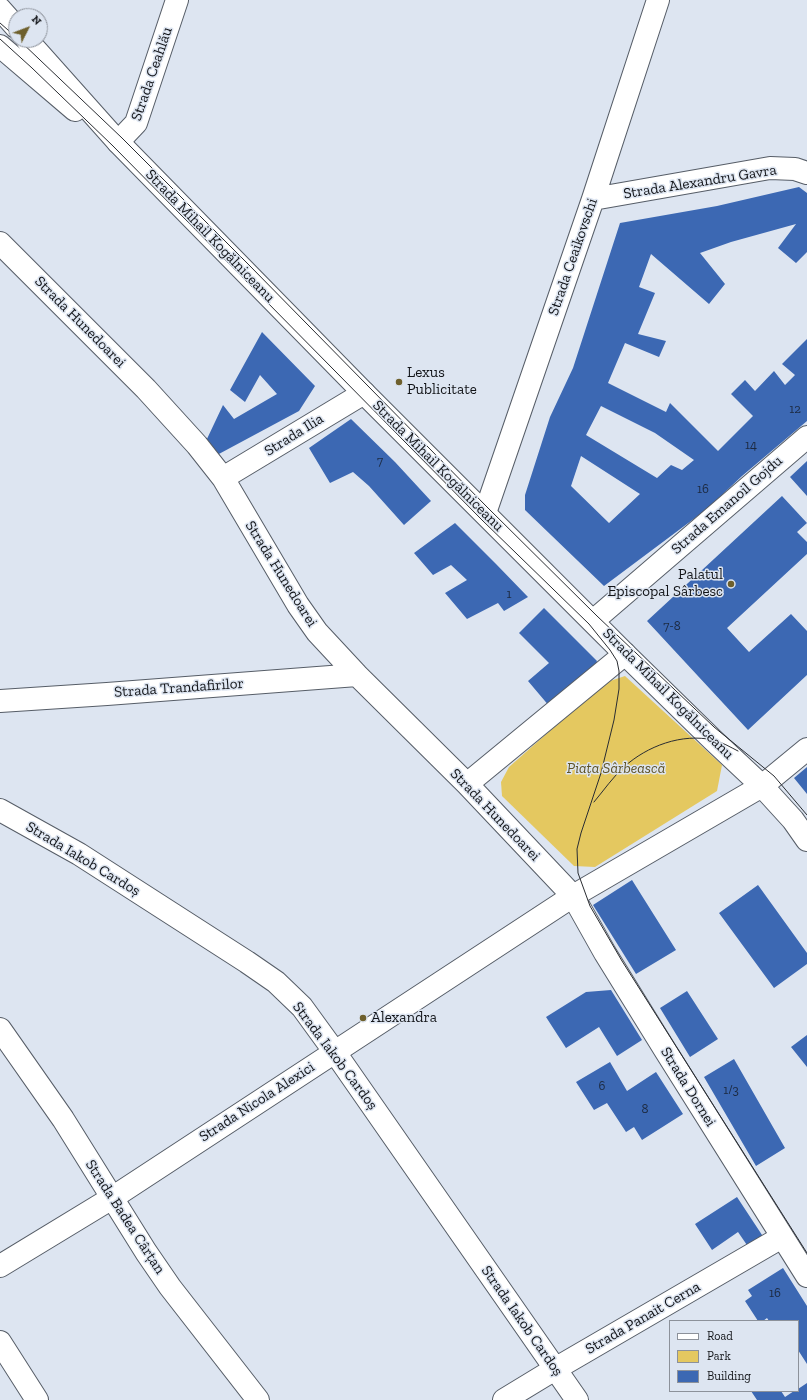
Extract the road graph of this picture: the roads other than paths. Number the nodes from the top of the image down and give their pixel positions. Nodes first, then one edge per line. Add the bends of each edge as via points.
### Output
1 (177, 0) edge
2 (658, 0) edge
3 (0, 9) edge
4 (8, 18) edge
5 (0, 46) edge
6 (35, 48) edge
7 (118, 142) junction
8 (807, 173) edge
9 (593, 199) junction
10 (0, 243) edge
11 (364, 393) junction
12 (807, 437) edge
13 (223, 478) junction
14 (485, 513) junction
15 (593, 620) junction
16 (625, 654) junction
17 (357, 675) junction
18 (0, 701) edge
19 (807, 749) edge
20 (467, 784) junction
21 (762, 786) junction
22 (0, 810) edge
23 (807, 840) edge
24 (573, 896) junction
25 (0, 1029) edge
26 (334, 1051) junction
27 (112, 1198) junction
28 (782, 1237) junction
29 (0, 1266) edge
30 (807, 1276) edge
31 (0, 1342) edge
32 (555, 1368) junction
33 (36, 1400) edge
34 (258, 1400) edge
35 (504, 1400) edge
36 (577, 1400) edge

1 - 7 street, Strada Ceahlău via 136,123
2 - 9 street, Strada Ceaikovschi
3 - 4 street
5 - 7 street, Strada Mihail Kogălniceanu
6 - 7 street, Strada Mihail Kogălniceanu
7 - 11 street, Strada Mihail Kogălniceanu
8 - 9 street, Strada Alexandru Gavra via 795,169 770,168
9 - 14 street, Strada Ceaikovschi
10 - 13 street, Strada Hunedoarei via 146,389
11 - 13 street, Strada Ilia
11 - 14 street, Strada Mihail Kogălniceanu
12 - 15 street, Strada Emanoil Gojdu
13 - 17 street, Strada Hunedoarei via 298,605 317,632
14 - 15 street, Strada Mihail Kogălniceanu
15 - 16 street, Strada Mihail Kogălniceanu
16 - 20 street
16 - 21 street, Strada Mihail Kogălniceanu
17 - 18 street, Strada Trandafirilor
17 - 20 street, Strada Hunedoarei
19 - 21 street
20 - 24 street, Strada Hunedoarei
21 - 23 street, Strada Mihail Kogălniceanu via 793,820
21 - 24 street
22 - 26 street, Strada Iakob Cardoș via 78,854 276,982 302,1007
24 - 26 street, Strada Nicola Alexici
24 - 28 street, Strada Dornei via 617,972
25 - 27 street, Strada Badea Cârțan via 63,1119
26 - 27 street, Strada Nicola Alexici
26 - 32 street, Strada Iakob Cardoș
27 - 29 street, Strada Nicola Alexici
27 - 34 street, Strada Badea Cârțan via 170,1287
28 - 30 street, Strada Dornei
28 - 32 street, Strada Panait Cerna
31 - 33 street
32 - 35 street, Strada Panait Cerna
32 - 36 street, Strada Iakob Cardoș

